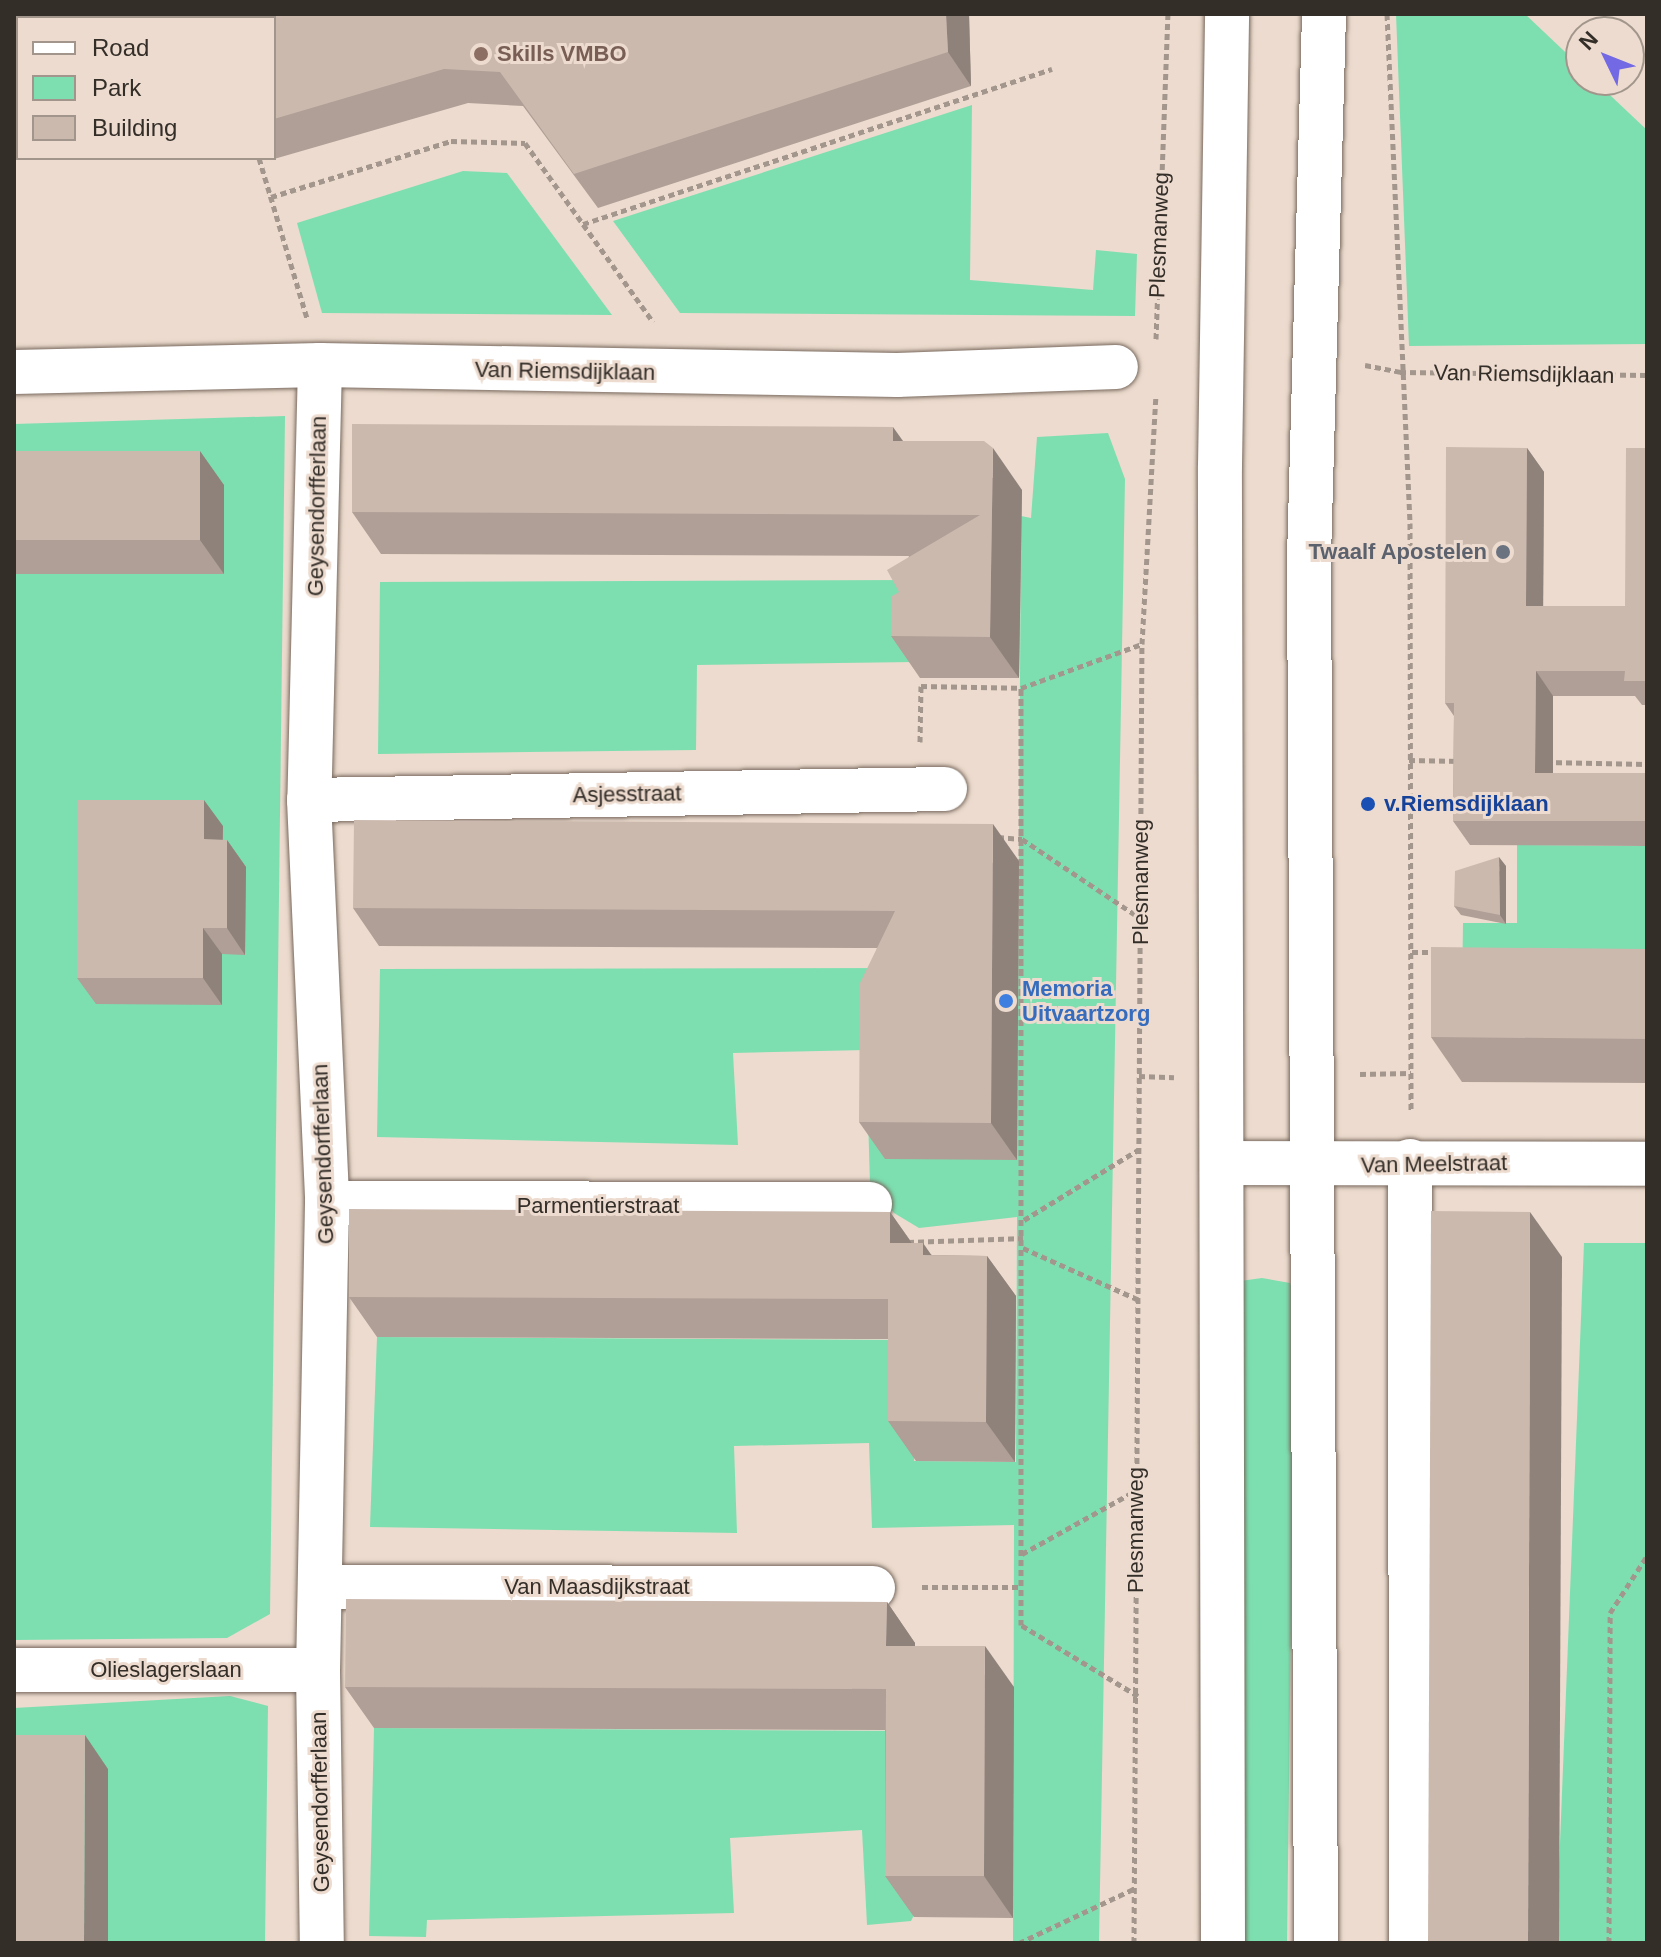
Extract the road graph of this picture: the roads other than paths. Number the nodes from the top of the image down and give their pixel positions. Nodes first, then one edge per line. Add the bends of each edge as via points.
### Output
1 (1227, 14) edge
2 (1324, 14) edge
3 (320, 365) junction
4 (1142, 368) road end
5 (14, 372) edge
6 (932, 789) road end
7 (309, 800) junction
8 (1410, 1161) junction
9 (1222, 1163) junction
10 (1647, 1164) edge
11 (1309, 1167) junction
12 (327, 1203) junction
13 (870, 1204) road end
14 (320, 1587) junction
15 (873, 1588) road end
16 (14, 1670) edge
17 (318, 1670) junction
18 (322, 1943) edge
19 (1223, 1943) edge
20 (1316, 1943) edge
21 (1411, 1943) edge

1 - 9 street
2 - 11 street via 1310,426
3 - 4 street, Van Riemsdijklaan via 683,374
3 - 5 street, Van Riemsdijklaan
3 - 7 street, Geysendorfferlaan
6 - 7 street, Asjesstraat
7 - 12 street, Geysendorfferlaan
8 - 10 street, Van Meelstraat
8 - 11 street, Van Meelstraat
8 - 21 street
9 - 11 street, Van Meelstraat
9 - 19 street
11 - 20 street
12 - 13 street, Parmentierstraat
12 - 14 street, Geysendorfferlaan
14 - 15 street, Van Maasdijkstraat
14 - 17 street, Geysendorfferlaan
16 - 17 street, Olieslagerslaan
17 - 18 street, Geysendorfferlaan

